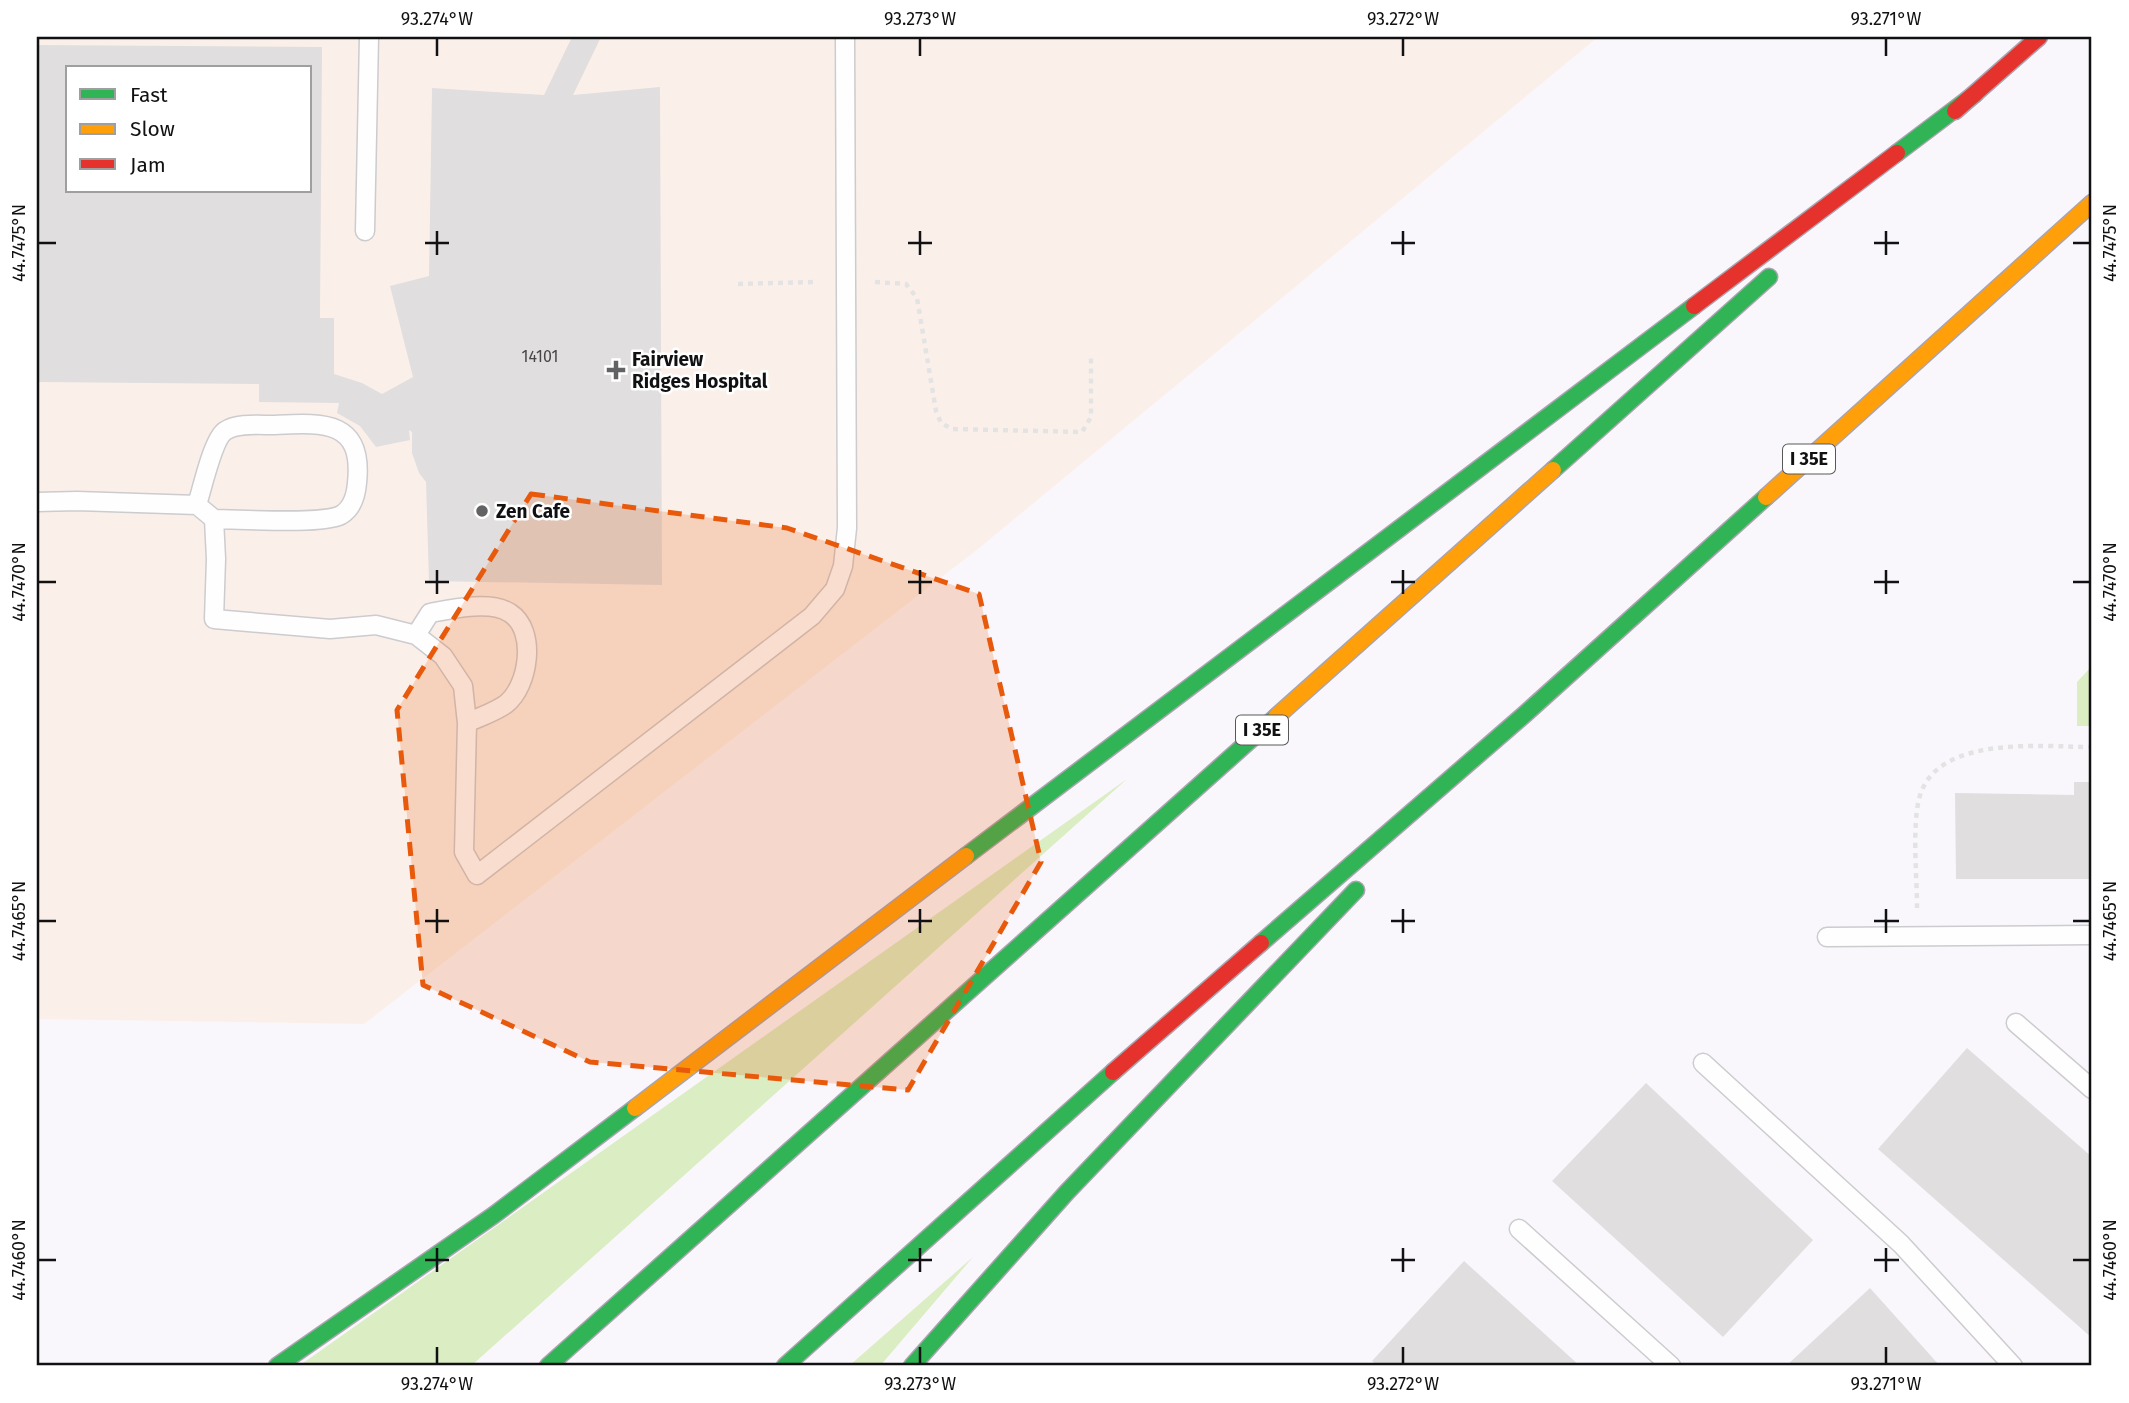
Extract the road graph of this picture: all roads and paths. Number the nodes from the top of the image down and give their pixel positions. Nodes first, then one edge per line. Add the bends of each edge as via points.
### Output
1 (369, 37) edge
2 (845, 37) edge
3 (2039, 37) edge
4 (1975, 94) junction
5 (2092, 203) edge
6 (1829, 224) dead end
7 (365, 231) dead end
8 (1777, 270) dead end
9 (846, 282) junction
10 (737, 284) dead end
11 (1091, 356) dead end
12 (37, 502) edge
13 (197, 505) junction
14 (214, 519) junction
15 (416, 635) junction
16 (1525, 714) junction
17 (467, 723) junction
18 (2092, 747) edge
19 (1410, 834) dead end
20 (1363, 883) dead end
21 (2092, 935) edge
22 (1827, 937) dead end
23 (1918, 937) junction
24 (2016, 1023) dead end
25 (1703, 1063) dead end
26 (2092, 1089) edge
27 (1519, 1229) dead end
28 (277, 1366) edge
29 (548, 1366) edge
30 (785, 1366) edge
31 (912, 1366) edge
32 (1671, 1366) edge
33 (2013, 1366) edge

1 - 7 lane
2 - 9 lane
3 - 4 highway
4 - 6 highway
4 - 28 highway via 494,1215
5 - 16 highway, I 35E
8 - 29 highway, I 35E
9 - 10 path
9 - 11 path via 906,284 917,298 936,411 941,423 953,429 1082,432 1091,417
9 - 17 lane via 846,541 835,589 812,616 477,875 464,852
12 - 13 lane
13 - 14 lane
13 - 14 lane via 216,440 225,430 314,423 347,436 356,449 356,491 351,507 340,516
14 - 15 lane via 214,619 330,629 376,625
15 - 17 lane via 443,656 463,686
15 - 17 lane via 430,613 465,606 510,612 525,629 527,663 519,688 506,704
16 - 19 highway
16 - 30 highway, I 35E via 1147,1042
18 - 23 path via 1994,747 1961,755 1934,772 1919,797 1916,827
20 - 31 highway via 1067,1192
21 - 23 lane
22 - 23 lane
24 - 26 lane
25 - 33 lane via 1901,1244
27 - 32 lane

